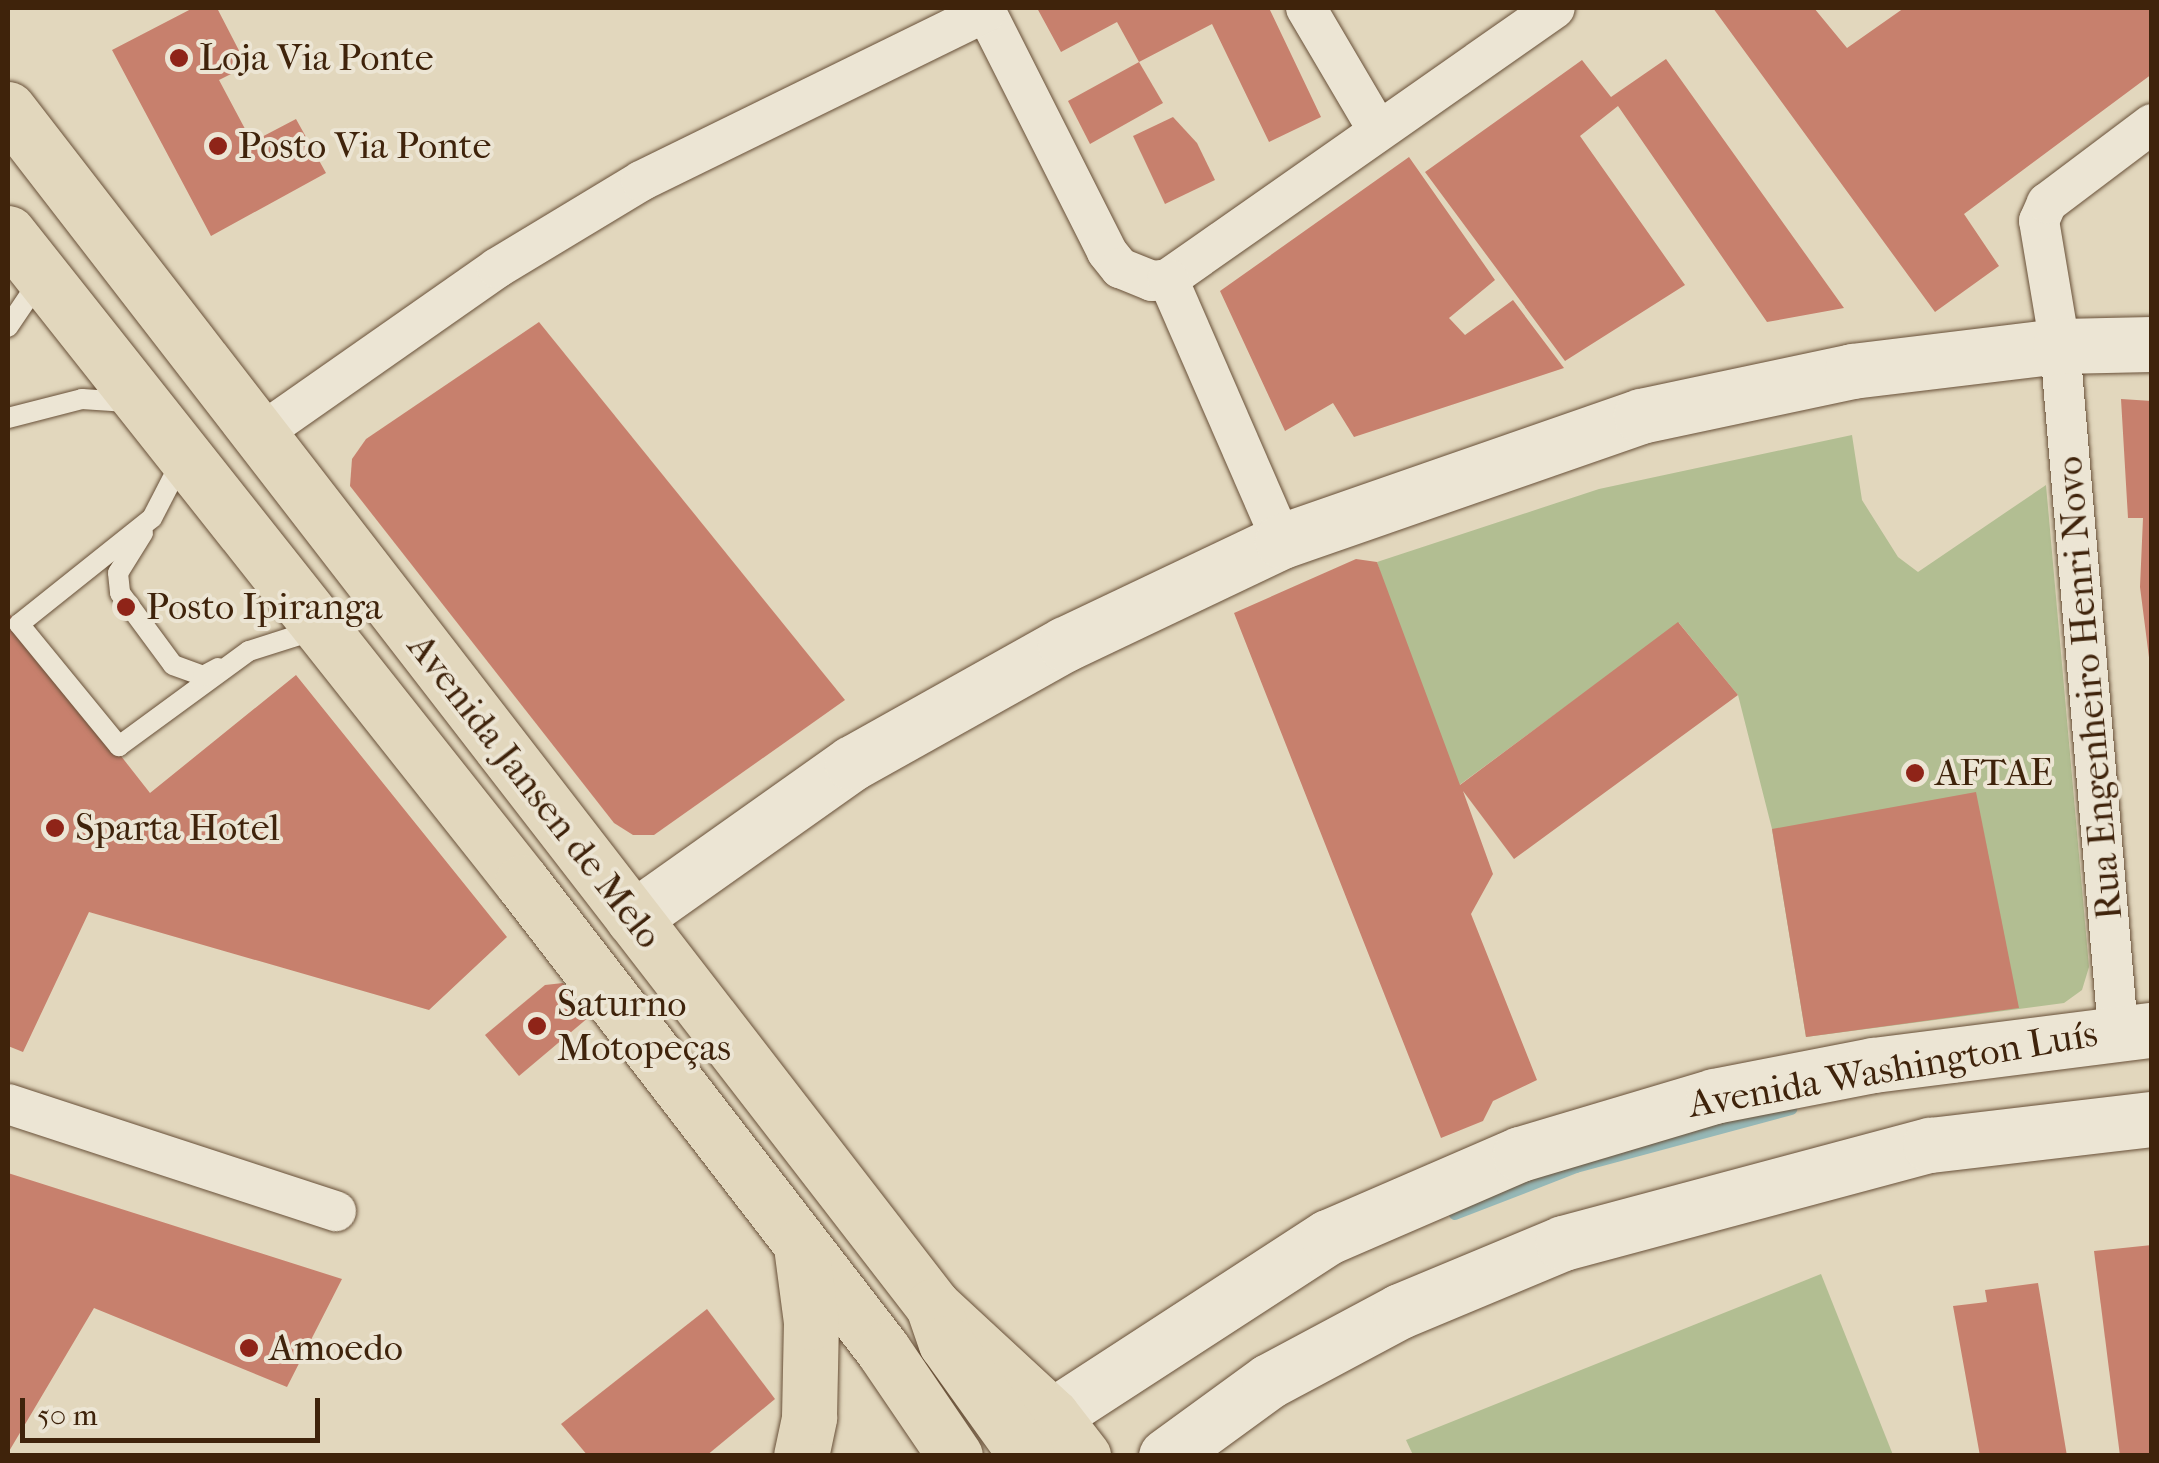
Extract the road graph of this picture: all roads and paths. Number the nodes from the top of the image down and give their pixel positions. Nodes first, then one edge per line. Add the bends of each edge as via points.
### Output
1 (1306, 8) edge
2 (1555, 8) edge
3 (985, 10) edge
4 (8, 110) edge
5 (2152, 124) edge
6 (1378, 130) junction
7 (8, 233) edge
8 (42, 276) junction
9 (1168, 279) junction
10 (8, 328) edge
11 (2152, 344) edge
12 (2060, 346) junction
13 (147, 406) junction
14 (8, 418) edge
15 (260, 434) junction
16 (185, 454) junction
17 (152, 518) junction
18 (1282, 541) junction
19 (323, 627) junction
20 (249, 652) junction
21 (633, 918) junction
22 (2135, 1030) edge
23 (8, 1104) edge
24 (2152, 1119) edge
25 (336, 1211) dead end
26 (801, 1243) junction
27 (1054, 1442) edge
28 (801, 1456) edge
29 (955, 1456) edge
30 (1166, 1456) edge

1 - 6 street
2 - 6 street
3 - 9 street via 1108,252 1135,278
3 - 15 street via 641,181 497,268
4 - 15 main road, Avenida Jansen de Melo
5 - 12 street, Rua Engenheiro Henri Novo via 2047,203 2039,221
6 - 9 street
7 - 8 main road, Avenida Jansen de Melo
8 - 10 lane
8 - 13 main road, Avenida Jansen de Melo
9 - 18 street
11 - 12 street
12 - 18 street via 1852,371 1640,416
12 - 22 street, Rua Engenheiro Henri Novo
13 - 14 lane via 82,400
13 - 16 main road, Avenida Jansen de Melo
15 - 21 main road, Avenida Jansen de Melo
16 - 17 lane
16 - 19 main road, Avenida Jansen de Melo
17 - 20 lane via 118,573 120,593 185,672 203,676
17 - 20 lane via 20,624 119,746
18 - 21 street via 1065,644 852,763
19 - 20 lane
19 - 26 main road, Avenida Jansen de Melo
21 - 27 main road, Avenida Jansen de Melo via 934,1306 946,1342
22 - 27 street, Avenida Washington Luís via 1714,1096 1520,1154 1328,1237
23 - 25 street
24 - 30 street via 1930,1145 1563,1243 1400,1311 1286,1372
26 - 28 main road via 811,1322 809,1417
26 - 29 main road, Avenida Jansen de Melo

